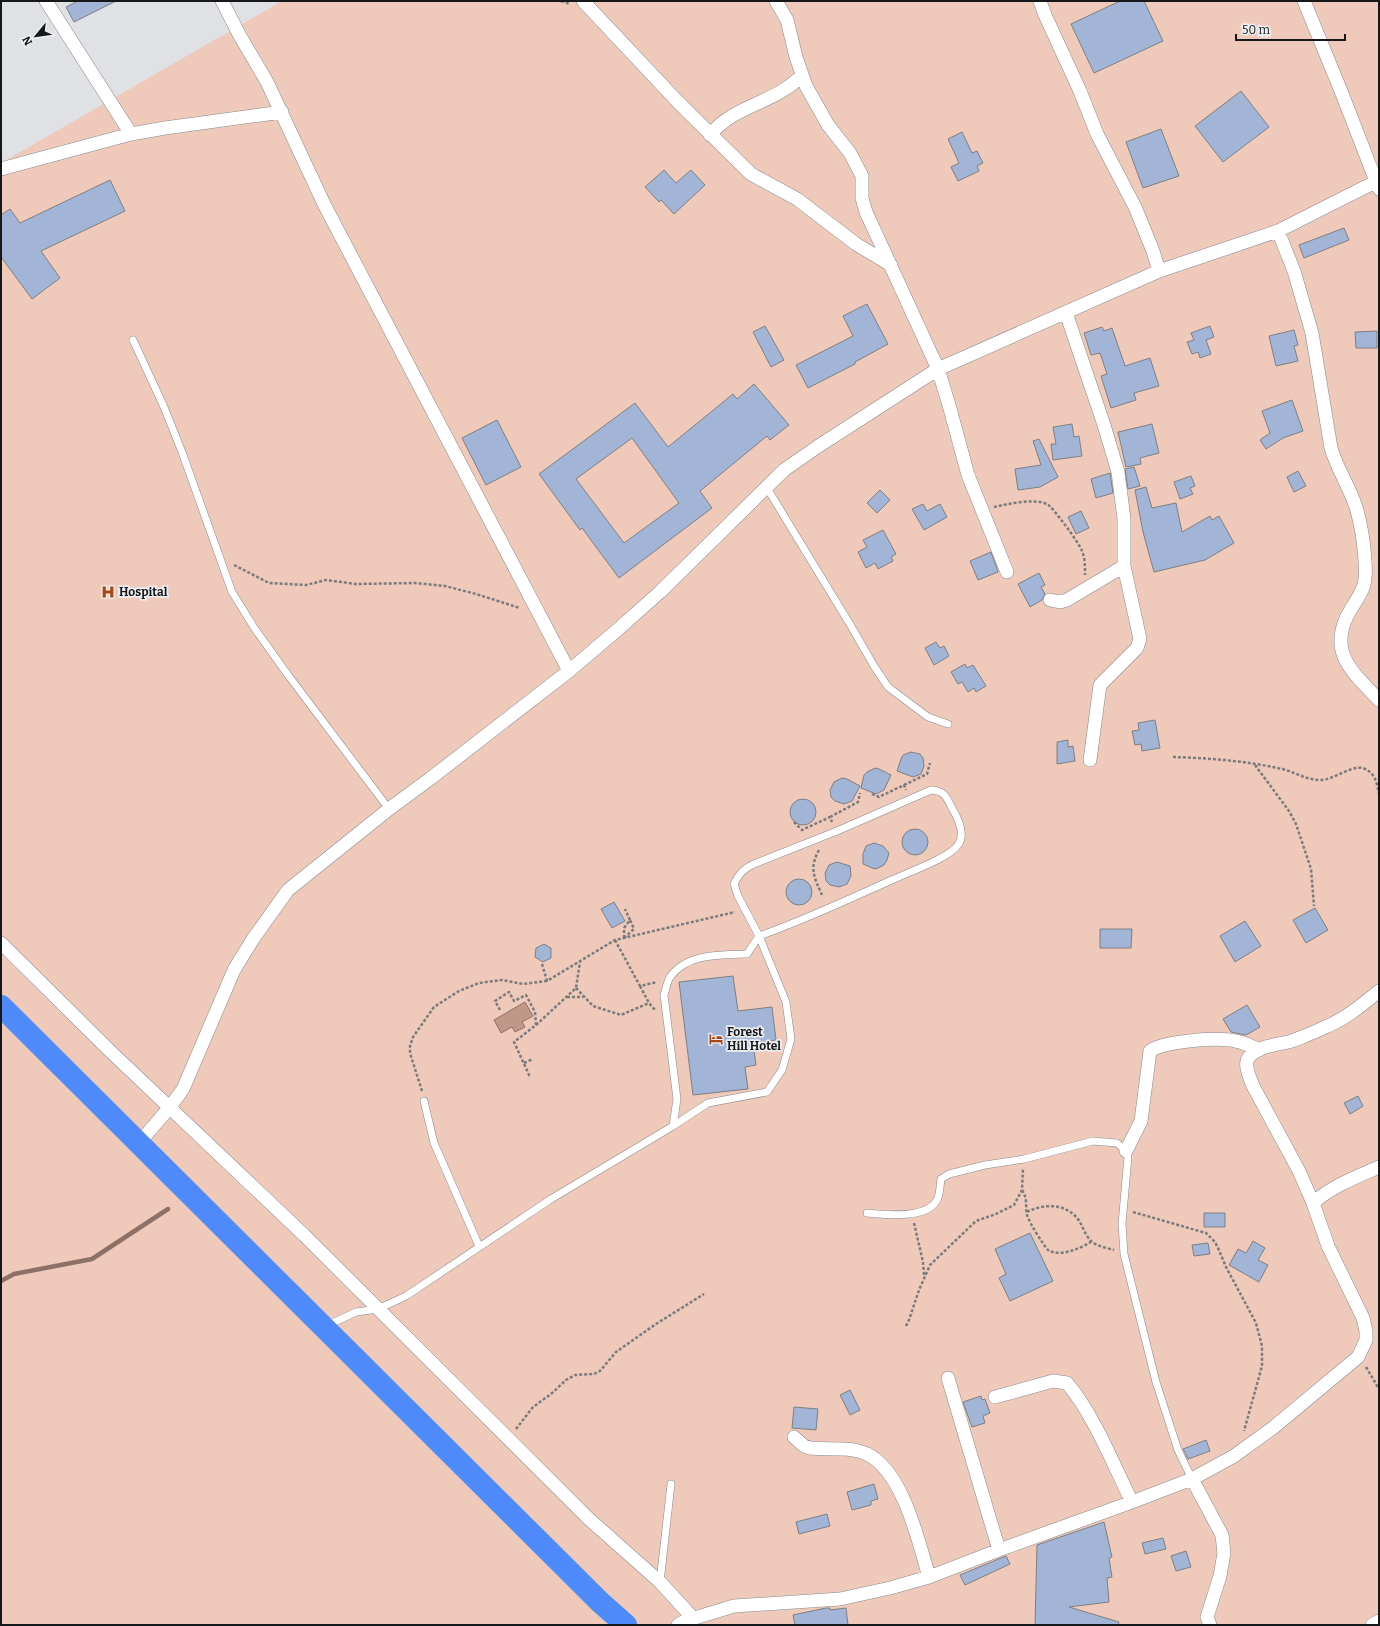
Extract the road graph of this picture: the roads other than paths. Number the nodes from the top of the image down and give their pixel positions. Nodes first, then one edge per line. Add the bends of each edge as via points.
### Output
1 (46, 1) edge
2 (222, 1) edge
3 (583, 1) edge
4 (776, 1) edge
5 (1040, 1) edge
6 (1304, 1) edge
7 (802, 76) junction
8 (282, 112) junction
9 (131, 134) junction
10 (710, 135) junction
11 (1, 169) edge
12 (1378, 183) edge
13 (1278, 231) junction
14 (891, 265) junction
15 (1159, 271) junction
16 (1066, 313) junction
17 (133, 340) dead end
18 (938, 369) junction
19 (767, 488) junction
20 (1124, 566) junction
21 (1007, 572) dead end
22 (1050, 600) dead end
23 (569, 671) junction
24 (1379, 700) edge
25 (948, 724) dead end
26 (1090, 760) dead end
27 (390, 809) junction
28 (759, 936) junction
29 (1, 943) edge
30 (1379, 991) edge
31 (1, 1006) edge
32 (1259, 1050) junction
33 (424, 1101) road end
34 (170, 1107) junction
35 (673, 1126) junction
36 (139, 1143) junction
37 (1126, 1151) junction
38 (1379, 1167) edge
39 (1313, 1203) junction
40 (867, 1213) dead end
41 (479, 1246) junction
42 (378, 1309) junction
43 (324, 1327) junction
44 (948, 1378) dead end
45 (994, 1397) dead end
46 (794, 1437) dead end
47 (1192, 1479) junction
48 (671, 1484) dead end
49 (1132, 1502) junction
50 (1000, 1550) junction
51 (929, 1577) junction
52 (660, 1582) junction
53 (694, 1618) junction
54 (1379, 1621) edge
55 (1207, 1622) edge
56 (626, 1625) edge
57 (678, 1625) edge
58 (1372, 1625) edge

1 - 9 street
2 - 8 street
3 - 10 street
4 - 7 street via 787,20
5 - 15 street via 1097,134 1135,206
6 - 12 street
7 - 10 street via 788,88 724,120
7 - 14 street via 828,125 855,161 862,176 862,198 866,212
8 - 9 street
8 - 23 street via 325,206
9 - 11 street
10 - 14 street via 751,174 797,199 856,244
12 - 13 street
13 - 15 street
13 - 24 street via 1294,271 1310,326 1331,448 1335,463 1356,507 1363,544 1364,586 1340,629 1342,654 1348,665
14 - 18 street
15 - 16 street
16 - 18 street
16 - 20 street via 1118,472 1124,519
17 - 27 lane via 166,413 232,592 240,607 288,675
18 - 19 street via 817,447 784,470
18 - 21 street via 968,476
19 - 23 street via 660,592
19 - 25 lane via 888,687 928,717
20 - 22 street via 1060,602
20 - 26 street via 1139,642 1137,648 1100,685
23 - 27 street
27 - 34 street via 288,890 276,906 234,970 183,1089
28 - 28 lane via 943,857 958,845 962,837 961,826 944,794 938,790 931,790 744,869 734,884
28 - 35 lane via 746,954 693,959 669,978 664,995 677,1099
28 - 35 lane via 786,1002 791,1039 782,1070 767,1092 708,1103
29 - 34 street
30 - 32 street via 1345,1017 1324,1028
31 - 36 highway
32 - 37 street via 1227,1040 1170,1044 1150,1051 1141,1121
32 - 39 street via 1246,1062 1248,1074
33 - 41 lane via 434,1143
34 - 36 street
34 - 42 street
35 - 41 lane via 551,1199
36 - 43 highway
37 - 40 lane via 1117,1143 1093,1141 985,1165 949,1174 941,1179 938,1199 932,1207 923,1212 885,1215
37 - 47 lane via 1128,1164 1122,1224 1124,1254 1156,1382 1178,1450
38 - 39 street via 1328,1191
39 - 47 street via 1328,1246 1363,1318 1366,1340 1358,1356 1274,1427 1234,1456
41 - 42 lane via 406,1296
42 - 43 lane via 356,1312
42 - 52 street via 589,1519
43 - 56 highway
44 - 50 street
45 - 49 street via 1053,1381 1067,1383 1092,1423
46 - 51 street via 810,1448 850,1449 868,1454 883,1466 905,1502
47 - 49 street
47 - 55 street via 1222,1535 1224,1553
48 - 52 lane
49 - 50 street
50 - 51 street
51 - 53 street via 840,1599 734,1606
52 - 53 street
53 - 57 street
54 - 58 street

